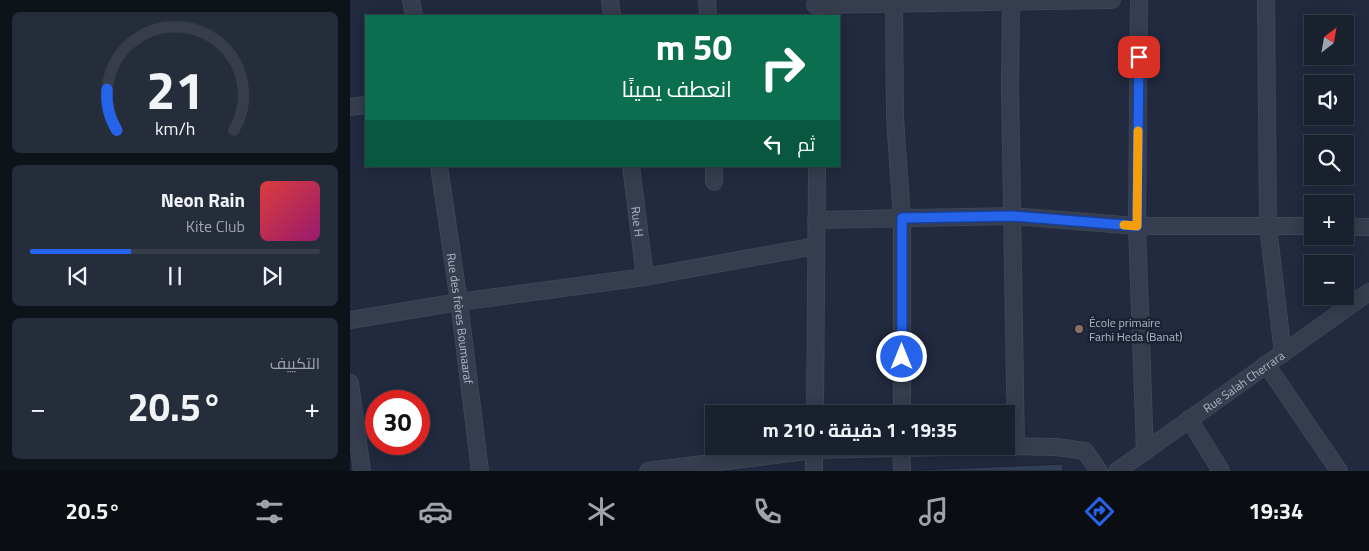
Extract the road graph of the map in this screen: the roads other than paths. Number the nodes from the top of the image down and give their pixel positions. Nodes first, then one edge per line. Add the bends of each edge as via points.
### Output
1 (411, 0) edge
2 (610, 0) edge
3 (707, 0) edge
4 (1112, 0) edge
5 (1139, 0) edge
6 (1266, 0) edge
7 (894, 1) edge
8 (1011, 1) edge
9 (815, 7) edge
10 (414, 15) edge
11 (612, 15) edge
12 (708, 15) edge
13 (365, 105) edge
14 (350, 108) edge
15 (439, 167) edge
16 (631, 167) edge
17 (817, 167) edge
18 (1013, 216) junction
19 (902, 218) junction
20 (816, 220) junction
21 (1137, 226) junction
22 (1268, 226) junction
23 (1304, 226) edge
24 (1354, 227) edge
25 (1369, 227) edge
26 (816, 246) junction
27 (645, 277) junction
28 (1369, 292) edge
29 (459, 302) junction
30 (350, 320) edge
31 (1283, 354) junction
32 (1266, 364) junction
33 (350, 383) edge
34 (814, 405) edge
35 (902, 405) edge
36 (1011, 405) edge
37 (1188, 419) junction
38 (1015, 446) edge
39 (1145, 452) junction
40 (763, 455) edge
41 (814, 455) edge
42 (901, 455) edge
43 (362, 471) edge
44 (480, 471) edge
45 (648, 471) edge
46 (814, 471) edge
47 (902, 471) edge
48 (1099, 471) edge
49 (1117, 471) edge
50 (1221, 471) edge
51 (1339, 471) edge

1 - 10 street
2 - 11 street
3 - 12 street
4 - 8 street
5 - 21 street
6 - 22 street
7 - 8 street
7 - 9 street
7 - 19 street
8 - 18 street
13 - 14 street
15 - 29 street, Rue des frères Boumaaraf
16 - 27 street, Rue H
17 - 20 street
18 - 19 street
18 - 21 street
18 - 36 street
19 - 20 street
19 - 35 street
20 - 26 street
21 - 22 street
21 - 39 street
22 - 23 street
22 - 31 street
24 - 25 street
26 - 27 street
26 - 34 street
27 - 29 street
28 - 31 street, Rue Salah Cherrara
29 - 30 street
29 - 44 street, Rue des frères Boumaaraf
31 - 32 street, Rue Salah Cherrara
32 - 37 street, Rue Salah Cherrara
32 - 51 street
33 - 43 street
37 - 39 street, Rue Salah Cherrara
37 - 50 street
38 - 48 street via 1057,446 1085,451
39 - 49 street, Rue Salah Cherrara
40 - 45 street
41 - 46 street
42 - 47 street

